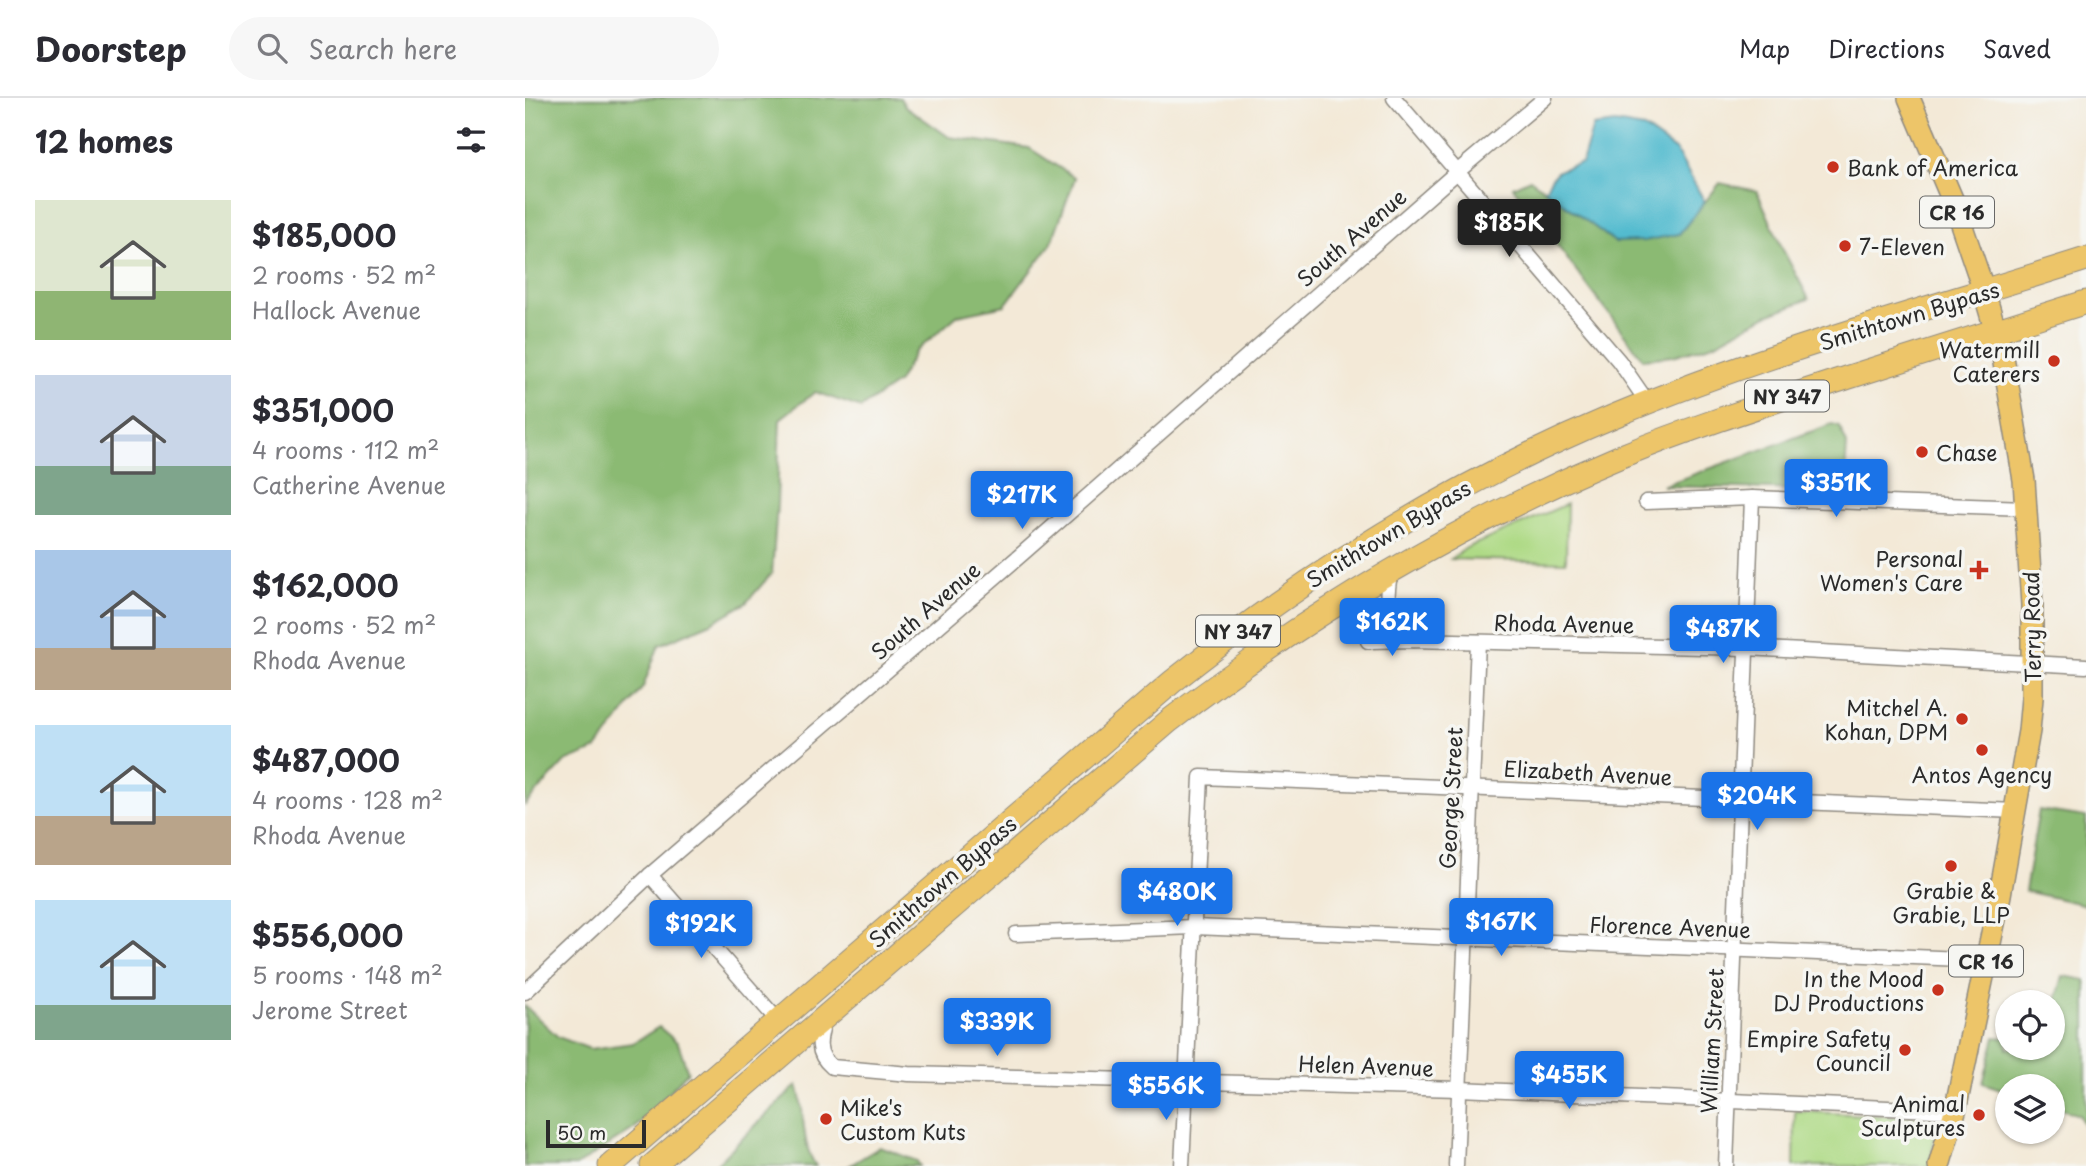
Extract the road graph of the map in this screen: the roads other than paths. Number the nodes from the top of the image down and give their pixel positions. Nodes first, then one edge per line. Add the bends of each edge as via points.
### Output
1 (1394, 98) edge
2 (1545, 98) edge
3 (1909, 98) edge
4 (1457, 172) junction
5 (2086, 260) edge
6 (1984, 291) junction
7 (2086, 302) edge
8 (1996, 330) junction
9 (1648, 402) junction
10 (1752, 498) junction
11 (1646, 502) dead end
12 (2026, 508) junction
13 (1391, 570) junction
14 (1415, 640) junction
15 (1368, 641) dead end
16 (1478, 642) junction
17 (1747, 648) junction
18 (2032, 661) junction
19 (2086, 666) edge
20 (1471, 787) junction
21 (1741, 800) junction
22 (2015, 811) junction
23 (650, 875) junction
24 (1194, 927) junction
25 (1016, 934) dead end
26 (1465, 939) junction
27 (1736, 950) junction
28 (1986, 960) junction
29 (525, 992) edge
30 (825, 1016) junction
31 (779, 1022) junction
32 (1186, 1080) junction
33 (1459, 1089) junction
34 (1729, 1101) junction
35 (1955, 1111) junction
36 (610, 1166) edge
37 (652, 1166) edge
38 (1182, 1166) edge
39 (1456, 1166) edge
40 (1727, 1166) edge
41 (1939, 1166) edge

1 - 4 street
2 - 4 street, South Avenue
3 - 6 main road, Terry Road / CR 16 via 1955,206
4 - 9 street via 1619,361
4 - 23 street, South Avenue
5 - 6 highway, Smithtown Bypass / NY 347
6 - 8 main road, Terry Road / CR 16
6 - 9 highway, Smithtown Bypass / NY 347 via 1751,364
7 - 8 highway, Smithtown Bypass / NY 347
8 - 12 main road, Terry Road / CR 16 via 2015,421
8 - 13 highway, Smithtown Bypass / NY 347 via 1661,440 1548,488
9 - 31 highway, Smithtown Bypass / NY 347 via 1461,488 1268,608 1163,690
10 - 11 street
10 - 12 street
10 - 17 street, William Street
12 - 18 main road, Terry Road / CR 16
13 - 14 street via 1387,606
13 - 30 highway, Smithtown Bypass / NY 347 via 1278,641 1169,721
14 - 15 street, Rhoda Avenue
14 - 16 street, Rhoda Avenue
16 - 17 street, Rhoda Avenue
16 - 20 street, George Street
17 - 18 street, Rhoda Avenue
17 - 21 street, William Street
18 - 19 street, Rhoda Avenue
18 - 22 main road, Terry Road / CR 16 via 2031,712
20 - 21 street, Elizabeth Avenue
20 - 24 street, Elizabeth Avenue via 1201,777
20 - 26 street, George Street
21 - 22 street, Elizabeth Avenue
21 - 27 street, William Street
22 - 28 main road, Terry Road / CR 16
23 - 29 street, South Avenue
23 - 31 street
24 - 25 street, Florence Avenue
24 - 26 street, Florence Avenue
24 - 32 street
26 - 27 street, Florence Avenue
26 - 33 street, George Street
27 - 28 street, Florence Avenue
27 - 34 street, William Street
28 - 35 main road, Terry Road / CR 16
30 - 32 street, Helen Avenue via 819,1047 823,1059 836,1069
30 - 37 highway, Smithtown Bypass / NY 347
31 - 36 highway, Smithtown Bypass / NY 347
32 - 33 street, Helen Avenue
32 - 38 street
33 - 34 street, Helen Avenue
33 - 39 street, George Street
34 - 35 street, Helen Avenue
34 - 40 street, William Street
35 - 41 main road, Terry Road / CR 16

